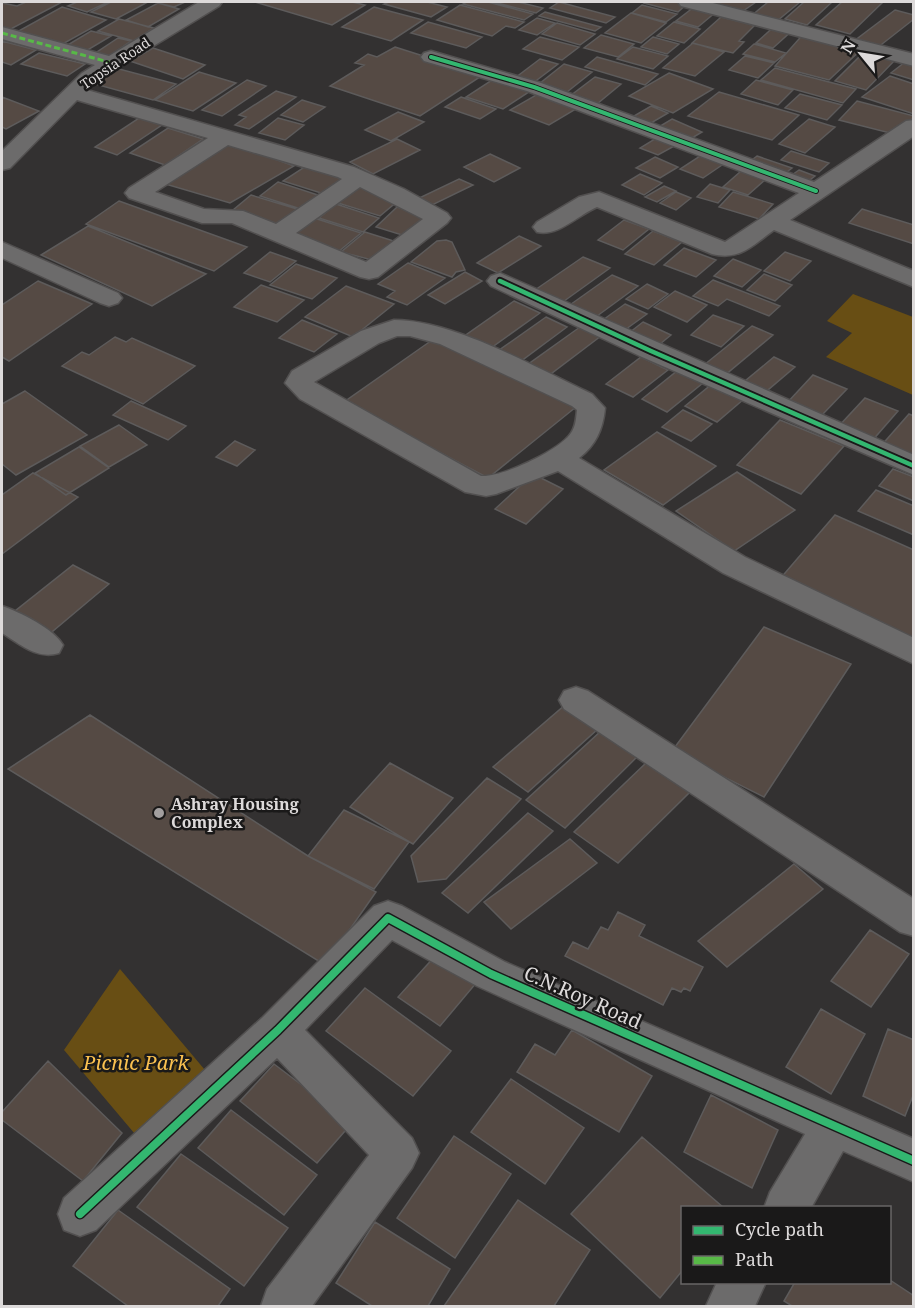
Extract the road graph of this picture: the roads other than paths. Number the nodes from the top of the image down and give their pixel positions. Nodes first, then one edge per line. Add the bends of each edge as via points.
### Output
1 (212, 2) edge
2 (692, 2) edge
3 (2, 33) edge
4 (431, 57) dead end
5 (914, 60) edge
6 (112, 63) junction
7 (73, 93) junction
8 (914, 126) edge
9 (225, 137) junction
10 (2, 163) edge
11 (359, 177) junction
12 (816, 191) junction
13 (771, 221) junction
14 (545, 227) dead end
15 (278, 234) junction
16 (2, 249) edge
17 (914, 280) edge
18 (500, 281) dead end
19 (109, 298) dead end
20 (559, 459) junction
21 (914, 466) edge
22 (2, 618) edge
23 (46, 645) dead end
24 (914, 652) edge
25 (576, 700) dead end
26 (914, 920) edge
27 (278, 1030) junction
28 (834, 1126) junction
29 (914, 1161) edge
30 (787, 1206) edge
31 (80, 1214) dead end
32 (742, 1284) edge
33 (284, 1306) edge
34 (729, 1306) edge

1 - 6 street, Topsia Road
2 - 5 street
3 - 6 street
4 - 12 street via 534,87
6 - 7 street, Topsia Road
7 - 9 street
7 - 10 street, Topsia Road
8 - 12 street
9 - 11 street
9 - 15 street via 137,193 202,216 235,216
11 - 15 street
11 - 15 street via 440,218 369,272
12 - 13 street
13 - 14 street via 730,250 599,199
13 - 17 street
16 - 19 street
18 - 21 street
20 - 20 street via 496,484 475,485 310,393 299,383 302,377 382,331 410,328 432,333 582,400 591,408 592,419 581,442
20 - 24 street via 734,566
22 - 23 street
25 - 26 street
27 - 28 street, C.N.Roy Road via 388,918 491,974
27 - 31 street
27 - 33 street via 397,1153
28 - 29 street, C.N.Roy Road
28 - 30 street
32 - 34 street

